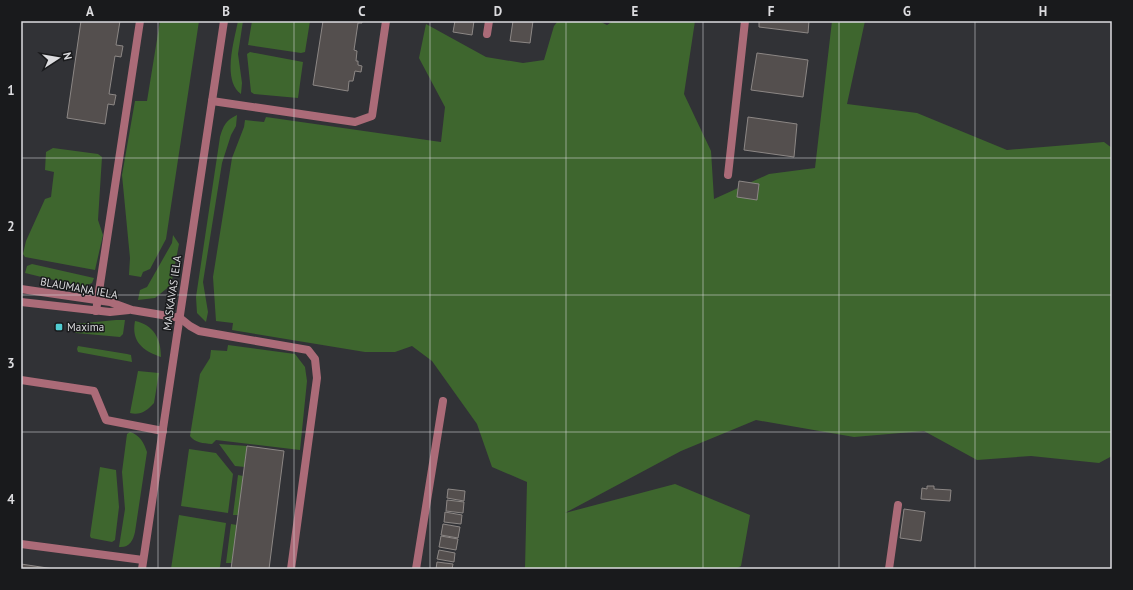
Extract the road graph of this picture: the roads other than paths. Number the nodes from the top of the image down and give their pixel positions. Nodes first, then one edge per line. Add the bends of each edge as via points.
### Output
1 (140, 21) edge
2 (224, 21) edge
3 (386, 21) edge
4 (489, 21) edge
5 (745, 21) edge
6 (487, 34) dead end
7 (212, 101) junction
8 (728, 176) dead end
9 (21, 289) edge
10 (98, 301) junction
11 (21, 302) edge
12 (132, 310) junction
13 (96, 311) junction
14 (180, 318) junction
15 (21, 380) edge
16 (443, 402) dead end
17 (163, 431) junction
18 (898, 505) dead end
19 (21, 544) edge
20 (142, 565) edge
21 (291, 569) edge
22 (416, 569) edge
23 (889, 569) edge

1 - 10 street
2 - 7 street, MASKAVAS IELA
3 - 7 street via 372,116 355,122
4 - 6 street
5 - 8 street
7 - 14 street, MASKAVAS IELA
9 - 10 street, BLAUMAŅA IELA
10 - 12 street, BLAUMAŅA IELA via 110,302
10 - 13 street
11 - 13 street, BLAUMAŅA IELA
12 - 13 street, BLAUMAŅA IELA
12 - 14 street, BLAUMAŅA IELA
14 - 17 street, MASKAVAS IELA
14 - 21 street via 198,331 308,350 315,359 317,378
15 - 17 street via 94,391 106,420
16 - 22 street
17 - 20 street, MASKAVAS IELA
18 - 23 street
19 - 20 street

